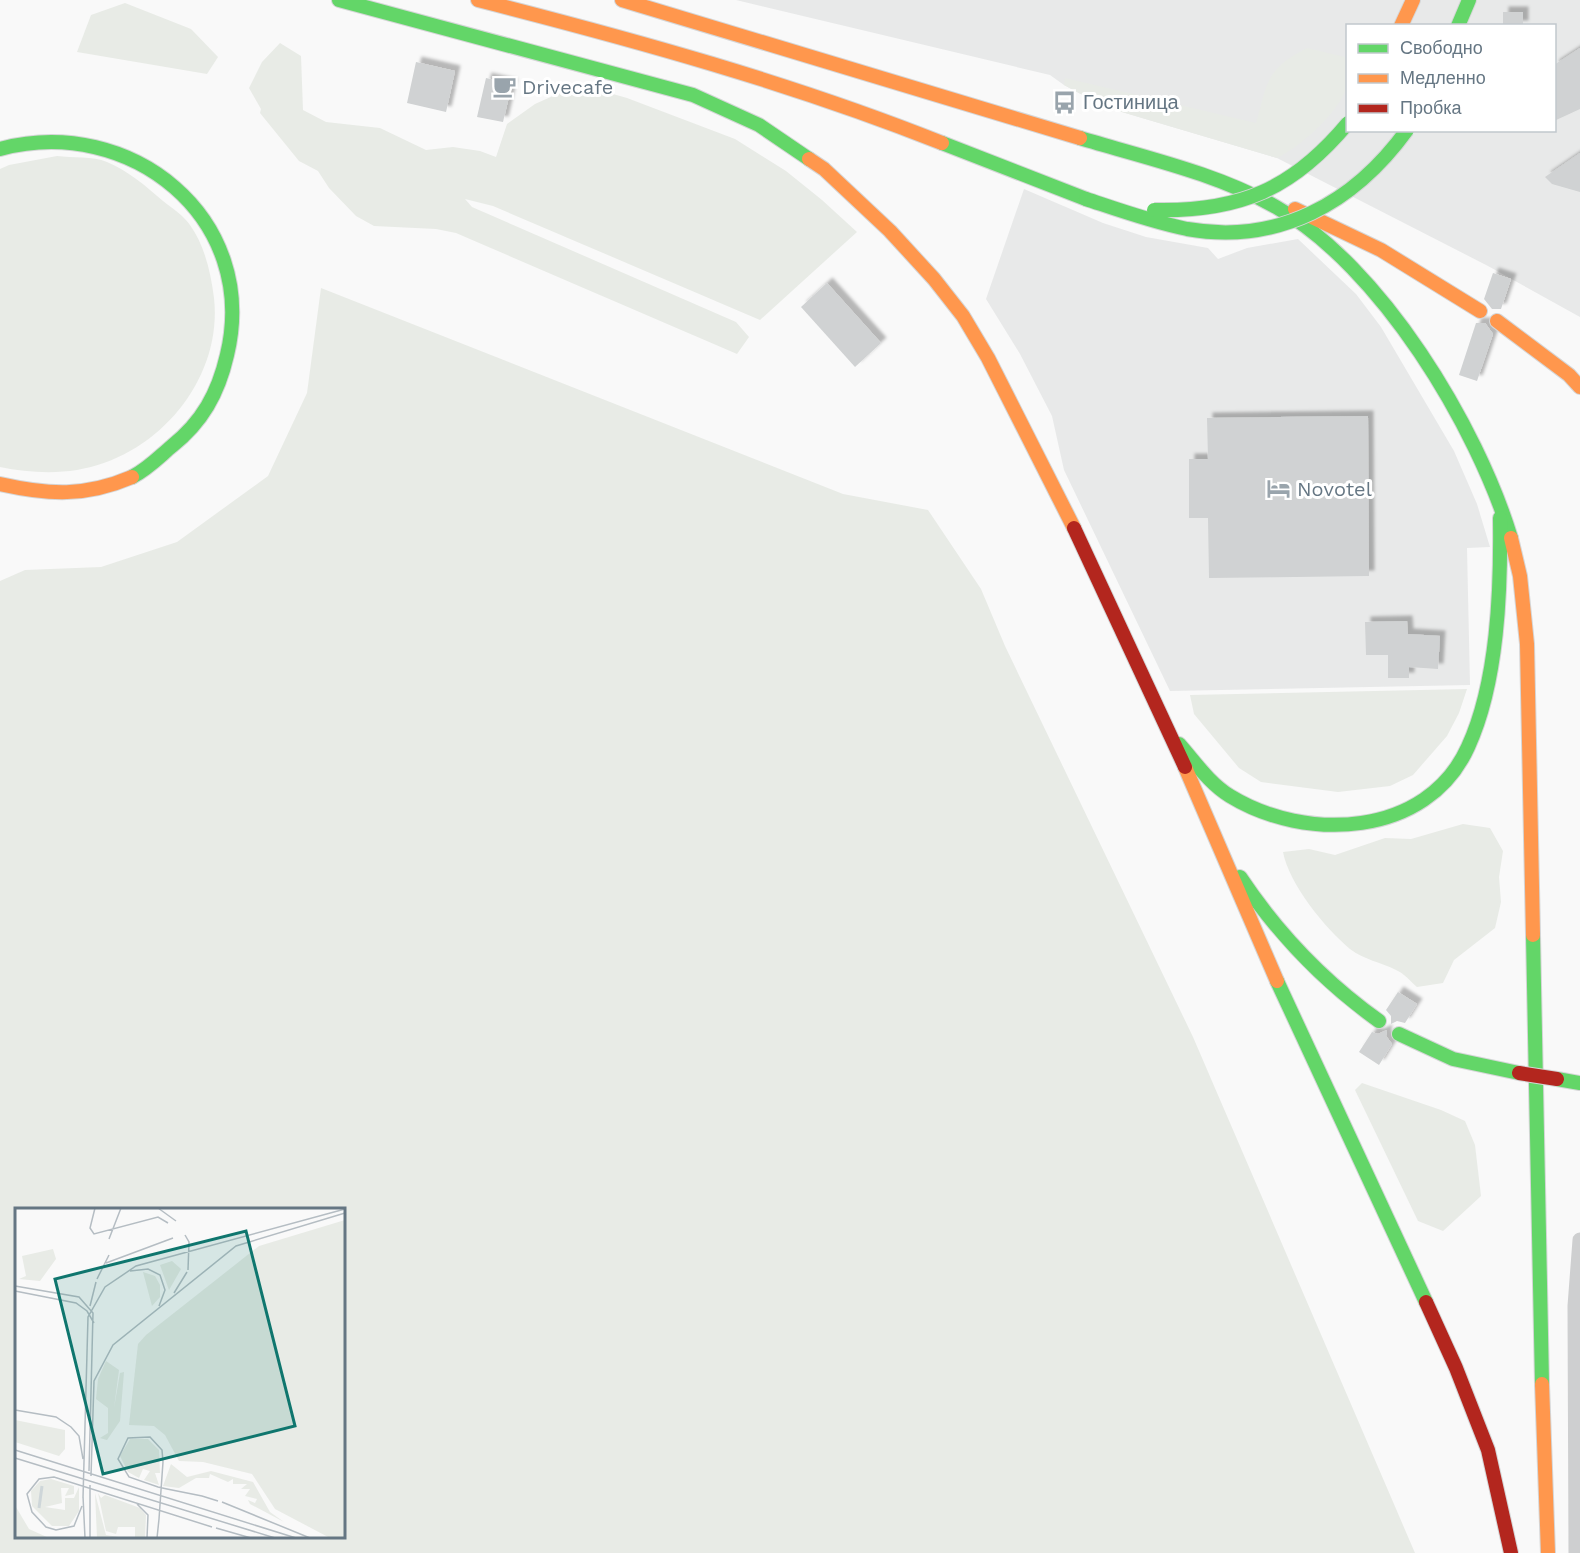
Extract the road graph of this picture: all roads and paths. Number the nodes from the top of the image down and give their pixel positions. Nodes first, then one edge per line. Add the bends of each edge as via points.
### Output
1 (339, 0) edge
2 (478, 0) edge
3 (622, 0) edge
4 (1413, 0) edge
5 (1469, 0) edge
6 (638, 3) edge
7 (1402, 24) edge
8 (1459, 24) edge
9 (1346, 124) edge
10 (1405, 132) edge
11 (0, 149) edge
12 (1228, 183) junction
13 (1086, 199) junction
14 (1480, 311) dead end
15 (1497, 321) dead end
16 (1580, 387) edge
17 (0, 484) edge
18 (1499, 503) junction
19 (1167, 730) junction
20 (1212, 830) junction
21 (1379, 1022) dead end
22 (1399, 1034) dead end
23 (1580, 1083) edge
24 (1580, 1240) edge
25 (1511, 1553) edge
26 (1548, 1553) edge
27 (1576, 1553) edge

1 - 19 main road via 693,95 759,125 841,184 890,231 963,316 1054,487
2 - 13 main road via 731,69 840,104
3 - 6 main road
4 - 7 main road
5 - 8 main road
6 - 12 main road
9 - 13 main road, bridge via 1318,158 1298,174 1249,200 1217,209 1183,212
10 - 13 main road, bridge via 1377,169 1353,190 1305,217 1276,226 1223,232 1193,230
11 - 17 main road via 46,138 85,143 118,151 153,170 188,200 207,223 225,254 234,299 230,350 217,389 194,428 138,474 70,494
12 - 14 main road via 1349,233
12 - 18 main road via 1307,227 1368,285 1442,390
15 - 16 main road
18 - 19 main road via 1502,549 1481,711 1467,750 1442,784 1426,798 1370,824 1328,827 1284,821 1255,810 1211,781
18 - 26 main road via 1516,552 1527,644
19 - 20 main road
20 - 21 main road via 1249,891 1291,945 1325,980
20 - 25 main road via 1476,1416 1494,1472
22 - 23 main road, bridge via 1453,1059
24 - 27 street via 1575,1306

